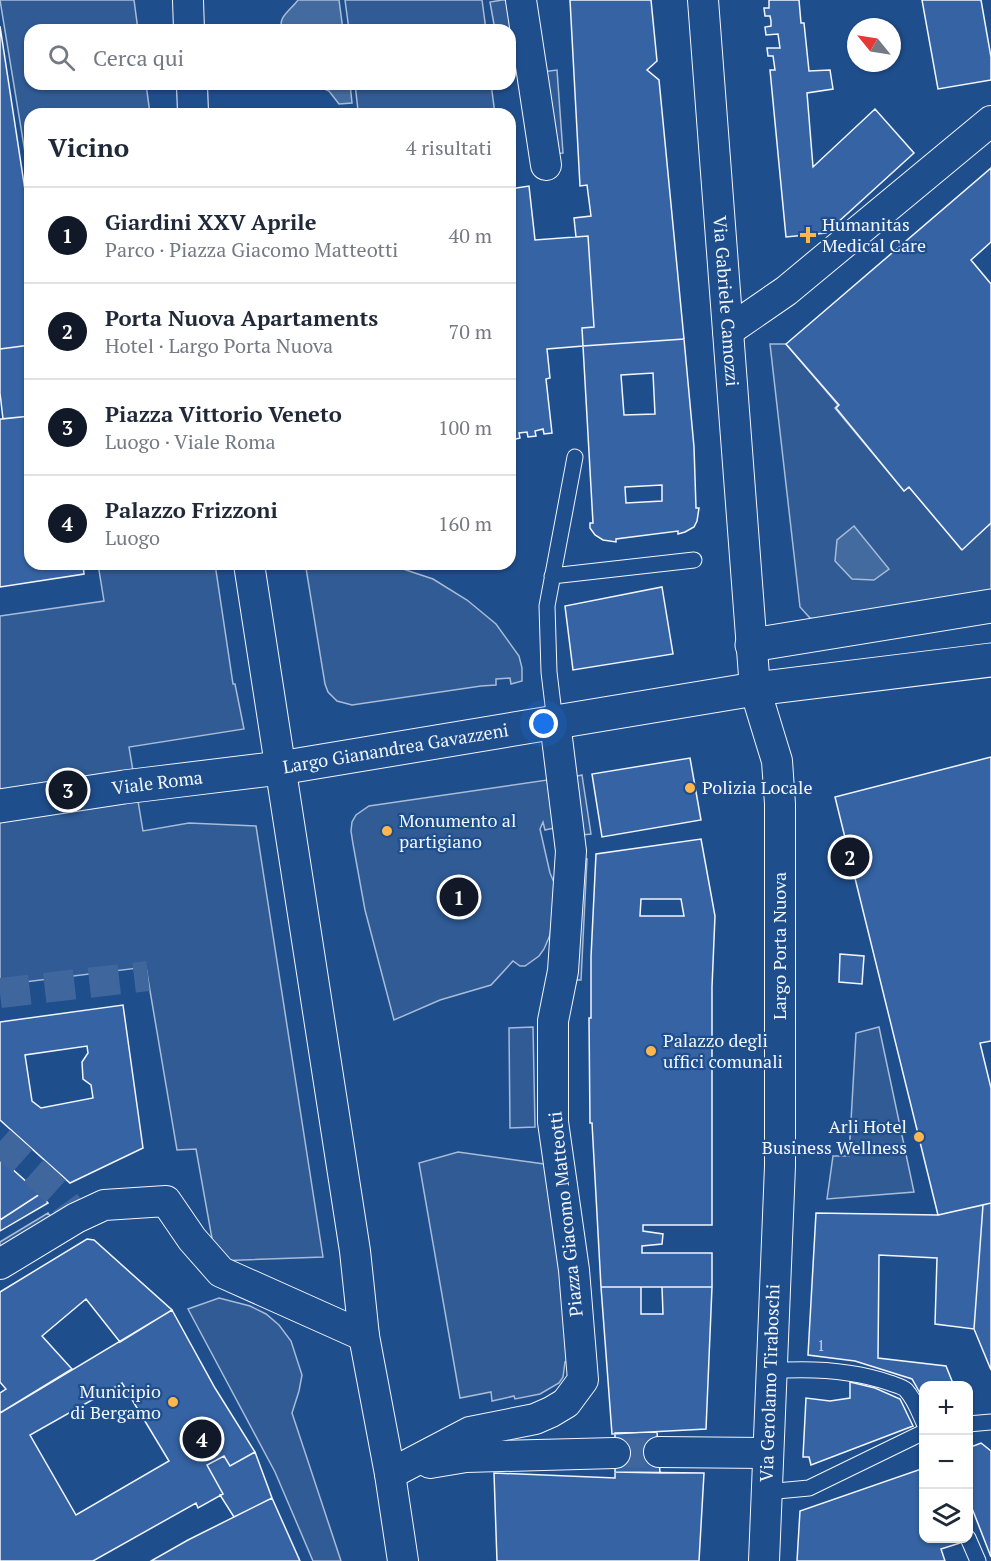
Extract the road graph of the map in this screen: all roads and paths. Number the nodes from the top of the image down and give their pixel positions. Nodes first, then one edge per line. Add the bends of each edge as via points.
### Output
1 (188, 0) edge
2 (521, 0) edge
3 (703, 0) edge
4 (189, 24) edge
5 (192, 90) edge
6 (193, 108) edge
7 (991, 121) edge
8 (546, 165) dead end
9 (728, 331) junction
10 (575, 457) dead end
11 (694, 560) dead end
12 (250, 570) edge
13 (552, 576) junction
14 (747, 600) joint
15 (991, 606) edge
16 (752, 645) junction
17 (991, 660) edge
18 (755, 689) junction
19 (555, 722) junction
20 (280, 768) junction
21 (0, 806) edge
22 (777, 1206) joint
23 (0, 1264) edge
24 (364, 1336) junction
25 (771, 1371) junction
26 (919, 1411) edge
27 (551, 1412) junction
28 (991, 1422) edge
29 (973, 1424) edge
30 (919, 1434) edge
31 (659, 1452) tunnel mouth
32 (576, 1453) junction
33 (615, 1453) tunnel mouth
34 (768, 1453) junction
35 (390, 1474) junction
36 (766, 1492) junction
37 (970, 1543) edge
38 (404, 1561) edge
39 (764, 1561) edge
40 (978, 1561) edge

1 - 4 street
2 - 8 street
3 - 9 street, Via Gabriele Camozzi
5 - 6 street
7 - 9 street via 786,291
9 - 14 street, Via Gabriele Camozzi
10 - 13 lane
11 - 13 lane
12 - 20 street, Largo Gianandrea Gavazzeni
13 - 19 lane via 547,632
14 - 16 street, Largo Porta Nuova
15 - 16 street
16 - 18 street, Largo Porta Nuova
17 - 18 street
18 - 19 street, Largo Gianandrea Gavazzeni
18 - 22 street, Largo Porta Nuova via 777,761 780,804
19 - 20 street, Largo Gianandrea Gavazzeni
19 - 27 street, Piazza Giacomo Matteotti via 572,851 563,971 553,1021 553,1122 574,1270 583,1380 566,1403
20 - 21 street, Viale Roma
20 - 24 street via 355,1251
22 - 25 street, Via Gerolamo Tiraboschi
23 - 24 street via 104,1205 166,1201 221,1272
24 - 35 street
25 - 26 lane via 848,1372 876,1378 905,1388
25 - 34 street, Via Gerolamo Tiraboschi
27 - 32 street via 559,1445
27 - 35 street, Piazza Giacomo Matteotti via 470,1432
28 - 29 lane
30 - 36 lane via 809,1488
31 - 34 street
32 - 33 street
32 - 35 street via 466,1457
34 - 36 street, Via Gerolamo Tiraboschi
35 - 38 street
36 - 39 street, Via Gerolamo Tiraboschi
37 - 40 lane

